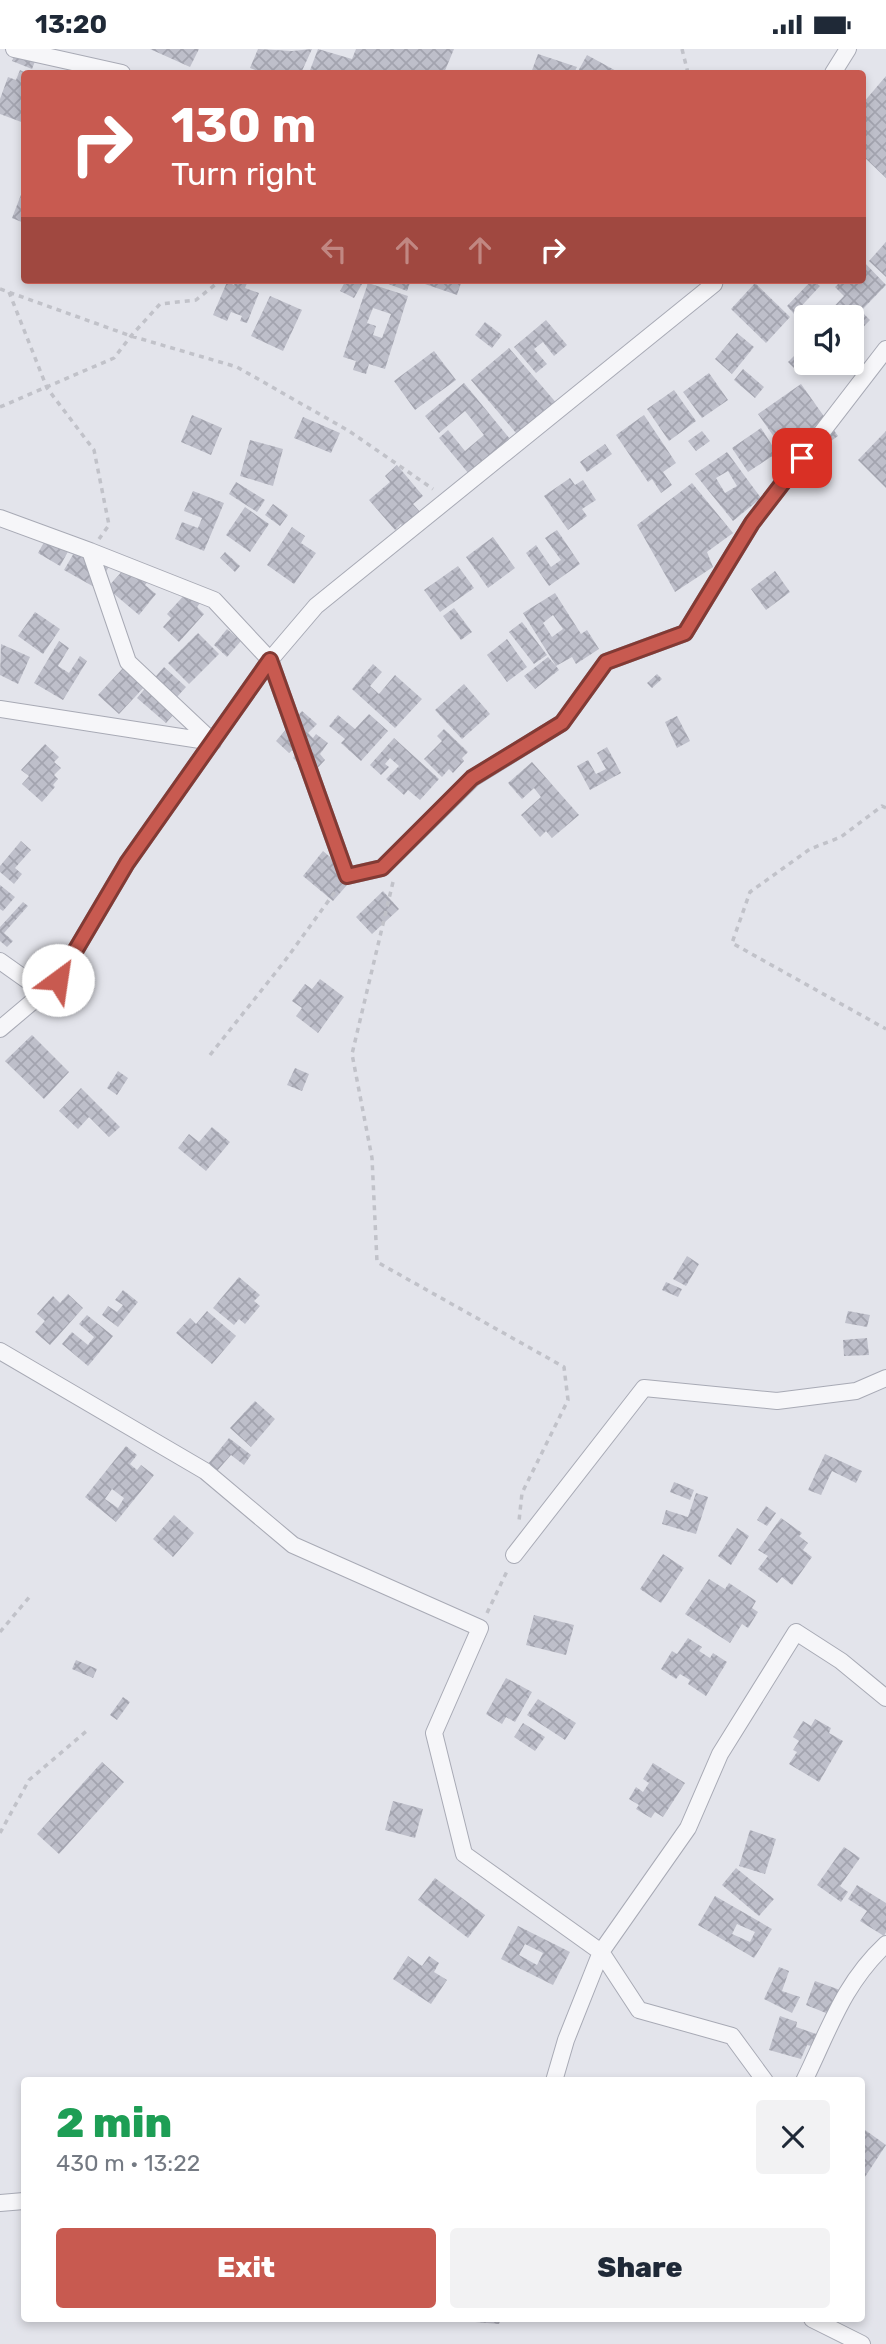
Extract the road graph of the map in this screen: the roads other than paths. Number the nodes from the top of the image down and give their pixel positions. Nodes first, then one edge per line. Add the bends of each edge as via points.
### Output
1 (14, 49) edge
2 (848, 49) edge
3 (108, 70) edge
4 (835, 70) edge
5 (707, 284) edge
6 (886, 349) edge
7 (0, 519) edge
8 (90, 551) junction
9 (270, 660) junction
10 (0, 709) edge
11 (213, 742) junction
12 (0, 961) edge
13 (45, 993) junction
14 (0, 1029) edge
15 (0, 1351) edge
16 (886, 1378) edge
17 (514, 1555) road end
18 (886, 1698) edge
19 (886, 1944) edge
20 (601, 1952) junction
21 (555, 2077) edge
22 (762, 2077) edge
23 (806, 2077) edge
24 (21, 2201) edge
25 (0, 2203) edge
26 (818, 2322) edge
27 (862, 2344) edge

1 - 3 street
2 - 4 street
5 - 9 street via 316,606
6 - 9 street via 752,523 685,633 606,662 562,723 472,778 382,868 347,876
7 - 8 street
8 - 9 street via 214,600
8 - 11 street via 128,662
9 - 11 street
10 - 11 street
11 - 13 street via 127,863 58,980
12 - 13 street
13 - 14 street
15 - 20 street via 205,1471 293,1545 480,1627 434,1733 464,1854
16 - 17 street via 856,1391 777,1401 644,1388
18 - 20 street via 796,1632 720,1754 688,1828
19 - 23 street via 845,1993
20 - 21 street
20 - 22 street via 639,2010 732,2036
24 - 25 street
26 - 27 street

